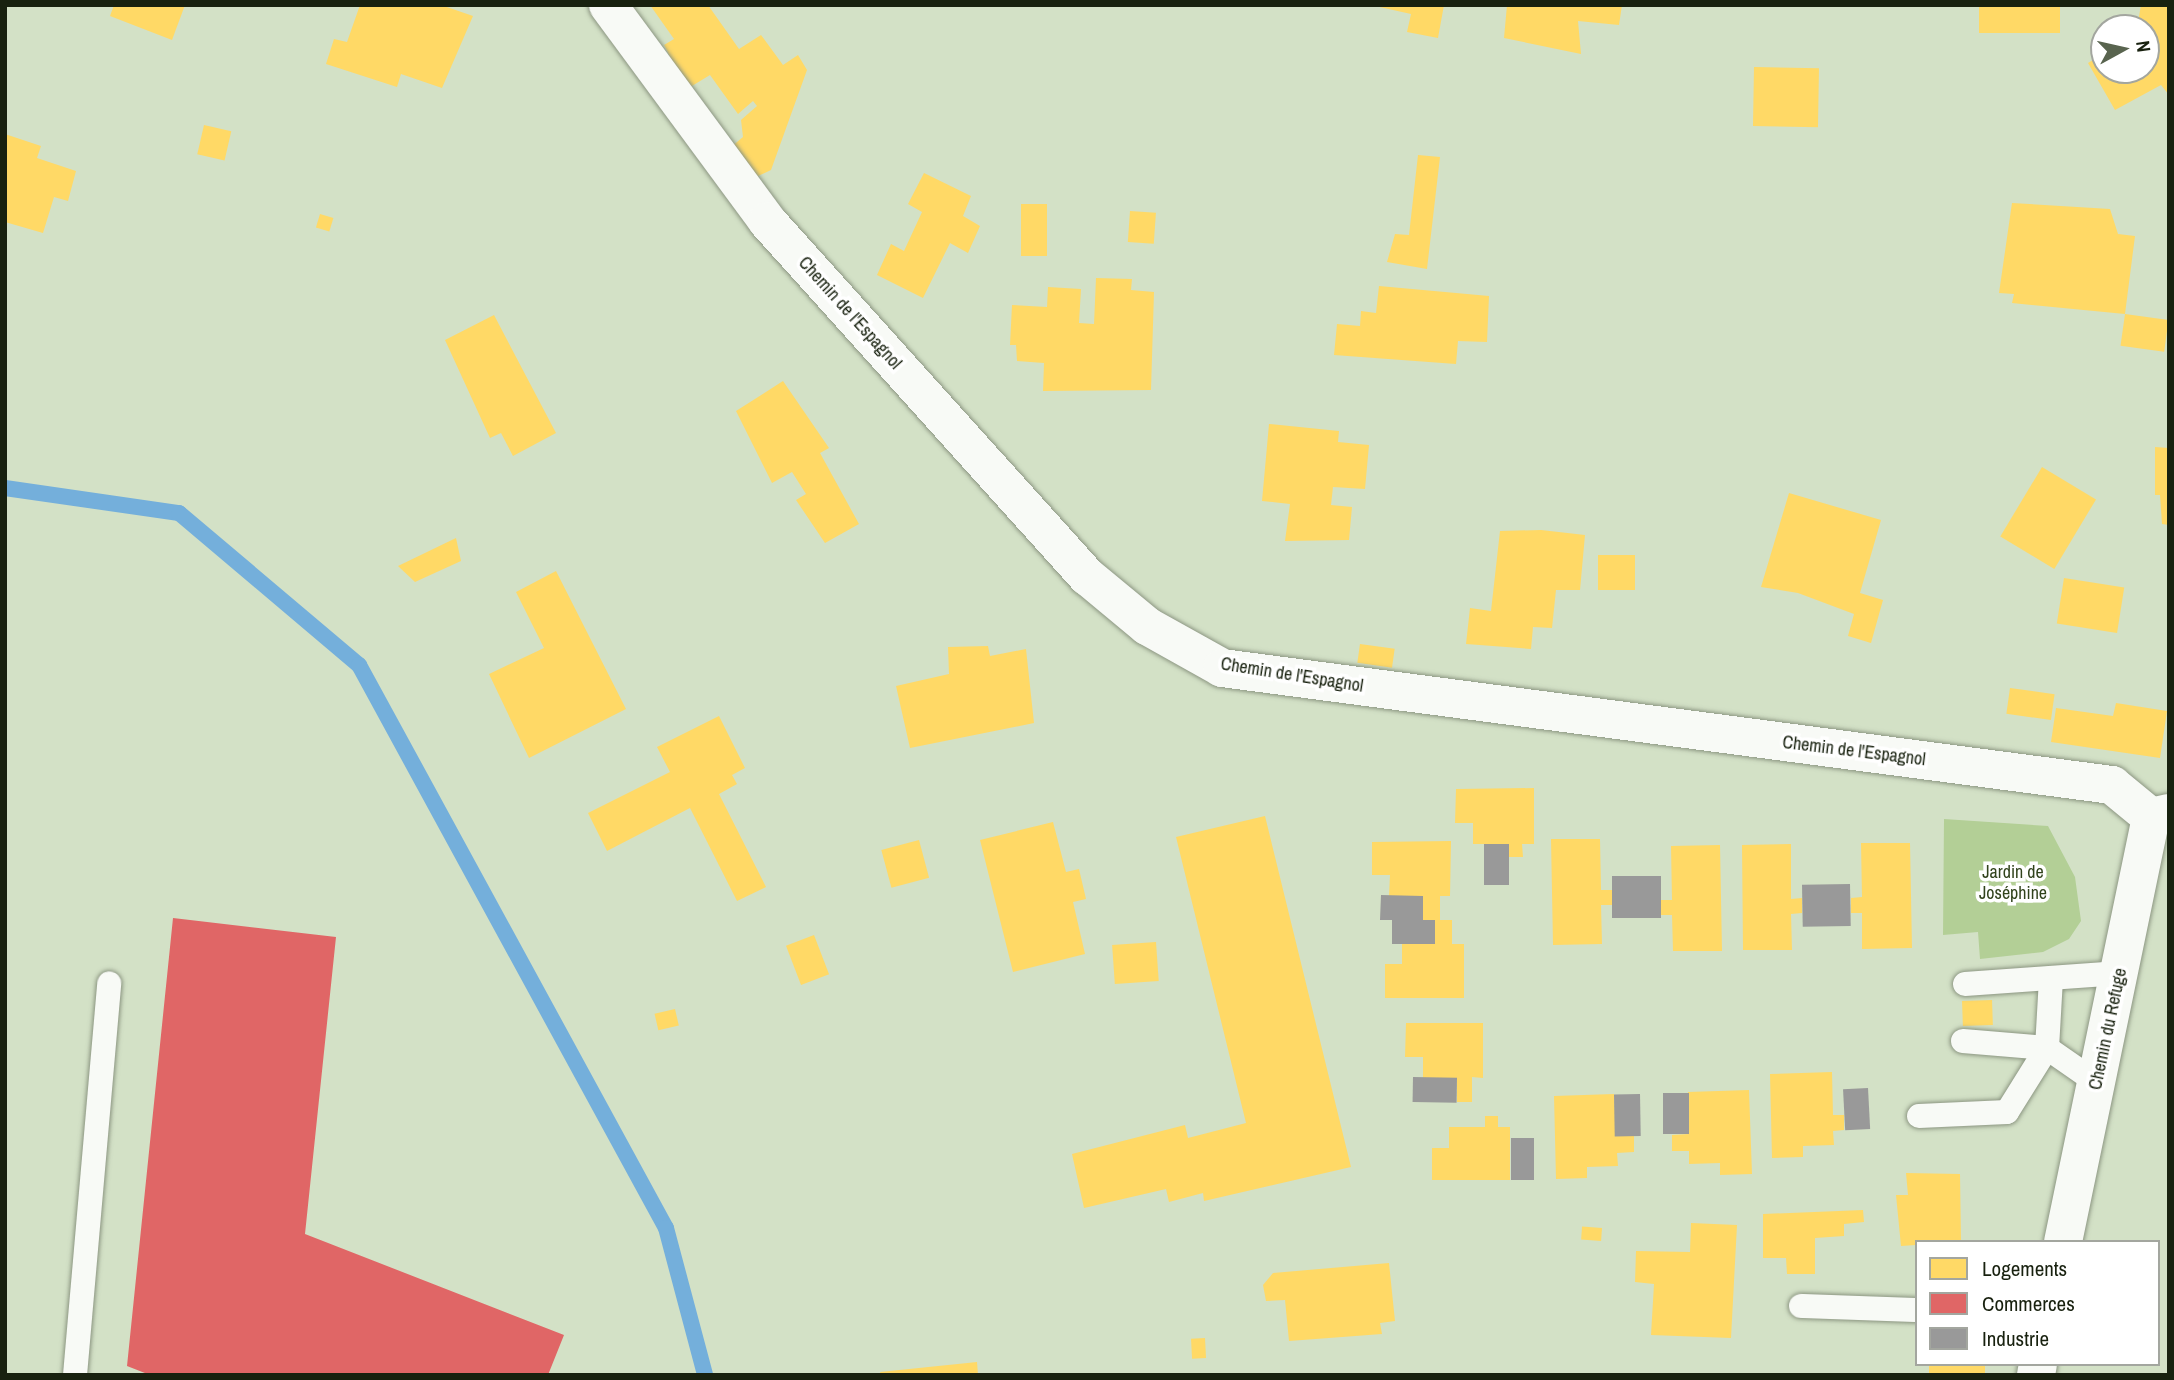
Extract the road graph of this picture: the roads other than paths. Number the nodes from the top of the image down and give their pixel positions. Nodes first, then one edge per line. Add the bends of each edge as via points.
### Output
1 (608, 5) edge
2 (2160, 815) edge
3 (2120, 973) junction
4 (2050, 978) junction
5 (109, 983) dead end
6 (1965, 984) dead end
7 (1963, 1041) dead end
8 (2047, 1048) junction
9 (2096, 1082) junction
10 (1919, 1116) dead end
11 (2063, 1240) edge
12 (1801, 1306) dead end
13 (1915, 1310) edge
14 (75, 1375) edge

1 - 2 street, Chemin de l'Espagnol via 767,221 1088,577 1147,626 1222,668 2112,785
2 - 3 street, Chemin du Refuge
3 - 4 lane
3 - 9 street, Chemin du Refuge
4 - 6 lane
4 - 8 lane
5 - 14 lane
7 - 8 lane
8 - 9 lane
8 - 10 lane via 2007,1112
9 - 11 street, Chemin du Refuge
12 - 13 lane

